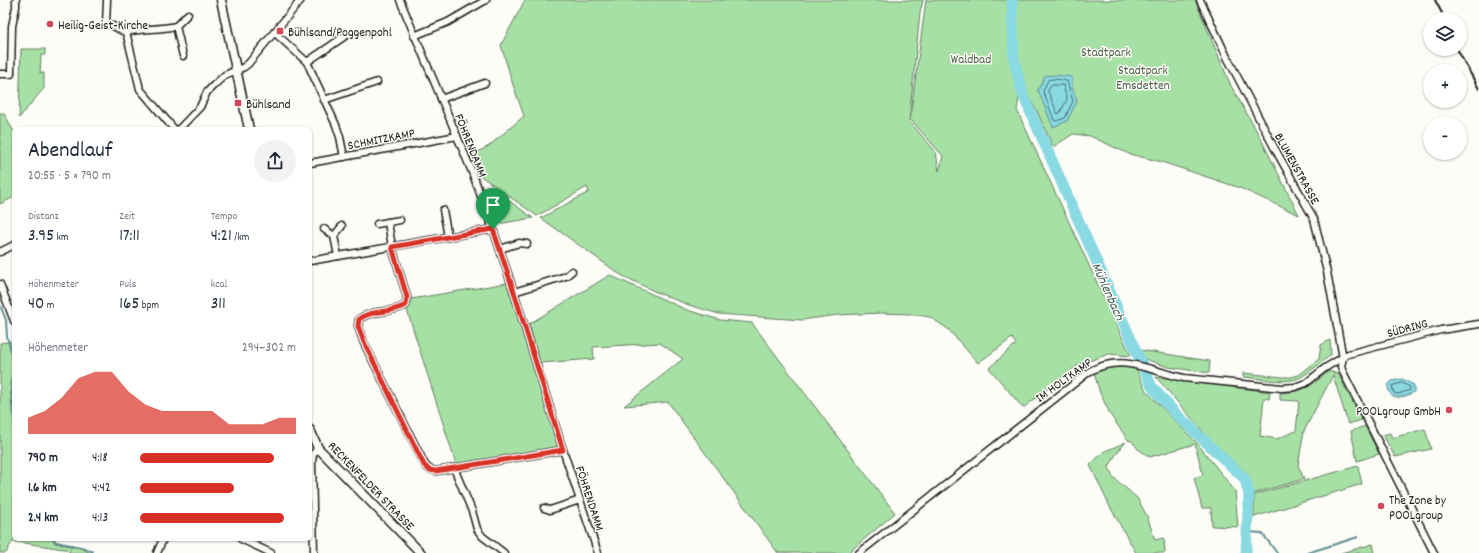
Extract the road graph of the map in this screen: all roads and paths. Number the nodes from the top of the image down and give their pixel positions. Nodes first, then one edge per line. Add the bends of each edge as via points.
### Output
1 (16, 0) edge
2 (107, 0) edge
3 (221, 0) edge
4 (301, 0) edge
5 (400, 0) edge
6 (486, 0) edge
7 (1200, 0) edge
8 (188, 14) dead end
9 (176, 26) junction
10 (126, 32) junction
11 (274, 32) junction
12 (348, 34) dead end
13 (414, 36) junction
14 (183, 56) dead end
15 (307, 62) junction
16 (237, 71) junction
17 (0, 74) edge
18 (377, 82) dead end
19 (485, 82) dead end
20 (324, 100) junction
21 (441, 100) junction
22 (172, 127) edge
23 (181, 127) edge
24 (250, 127) edge
25 (456, 136) junction
26 (344, 157) junction
27 (312, 163) edge
28 (443, 210) dead end
29 (400, 220) dead end
30 (388, 222) junction
31 (377, 224) dead end
32 (342, 226) dead end
33 (324, 229) dead end
34 (493, 229) junction
35 (334, 236) junction
36 (448, 237) junction
37 (527, 244) dead end
38 (12, 246) edge
39 (392, 247) junction
40 (500, 249) junction
41 (0, 252) edge
42 (338, 256) junction
43 (312, 261) edge
44 (572, 271) dead end
45 (0, 284) edge
46 (514, 292) junction
47 (12, 316) edge
48 (1479, 324) edge
49 (1343, 358) junction
50 (312, 434) edge
51 (318, 448) junction
52 (563, 450) junction
53 (454, 468) junction
54 (580, 500) junction
55 (544, 508) dead end
56 (162, 541) edge
57 (245, 541) edge
58 (157, 553) edge
59 (271, 553) edge
60 (314, 553) edge
61 (422, 553) edge
62 (504, 553) edge
63 (598, 553) edge
64 (859, 553) edge
65 (1434, 553) edge

1 - 17 street via 12,26 11,74
2 - 10 street via 106,24 114,24 122,32
3 - 16 street
4 - 11 street
5 - 13 street, FÖHRENDAMM
6 - 13 street via 448,22
7 - 49 street, BLUMENSTRASSE via 1227,57 1314,219
8 - 9 street
9 - 10 street
9 - 14 street
10 - 22 street via 140,88
11 - 15 street
11 - 16 street via 248,64
12 - 15 street
13 - 21 street, FÖHRENDAMM
15 - 20 street
16 - 23 street via 225,76 207,92 200,107
16 - 24 street
18 - 20 street
19 - 21 street
20 - 26 street via 340,136
21 - 25 street, FÖHRENDAMM
25 - 26 street, SCHMITZKAMP
25 - 34 street, FÖHRENDAMM
26 - 27 street, SCHMITZKAMP
28 - 36 street
29 - 30 street
30 - 31 street
30 - 39 street
32 - 35 street
33 - 35 street
34 - 36 street
34 - 40 street, FÖHRENDAMM
35 - 42 street
36 - 39 street
37 - 40 street via 519,243
38 - 41 street
39 - 42 street
39 - 53 street via 407,297 406,305 399,309 365,314 359,319 358,326 424,465 429,470 436,471
40 - 46 street, FÖHRENDAMM
42 - 43 street
44 - 46 street via 566,276
45 - 47 street
46 - 52 street, FÖHRENDAMM
48 - 49 street, SÜDRING via 1441,330 1348,354
49 - 64 street, IM HOLTKAMP via 1306,383 1295,387 1184,378 1131,363 1101,365 1090,371
49 - 65 street, BLUMENSTRASSE via 1342,370
50 - 51 street, RECKENFELDER STRASSE
51 - 60 street via 313,454 312,462
51 - 61 street, RECKENFELDER STRASSE
52 - 53 street
52 - 54 street, FÖHRENDAMM
53 - 62 street via 477,529
54 - 55 street via 550,510
54 - 63 street, FÖHRENDAMM
56 - 58 street
57 - 59 street

